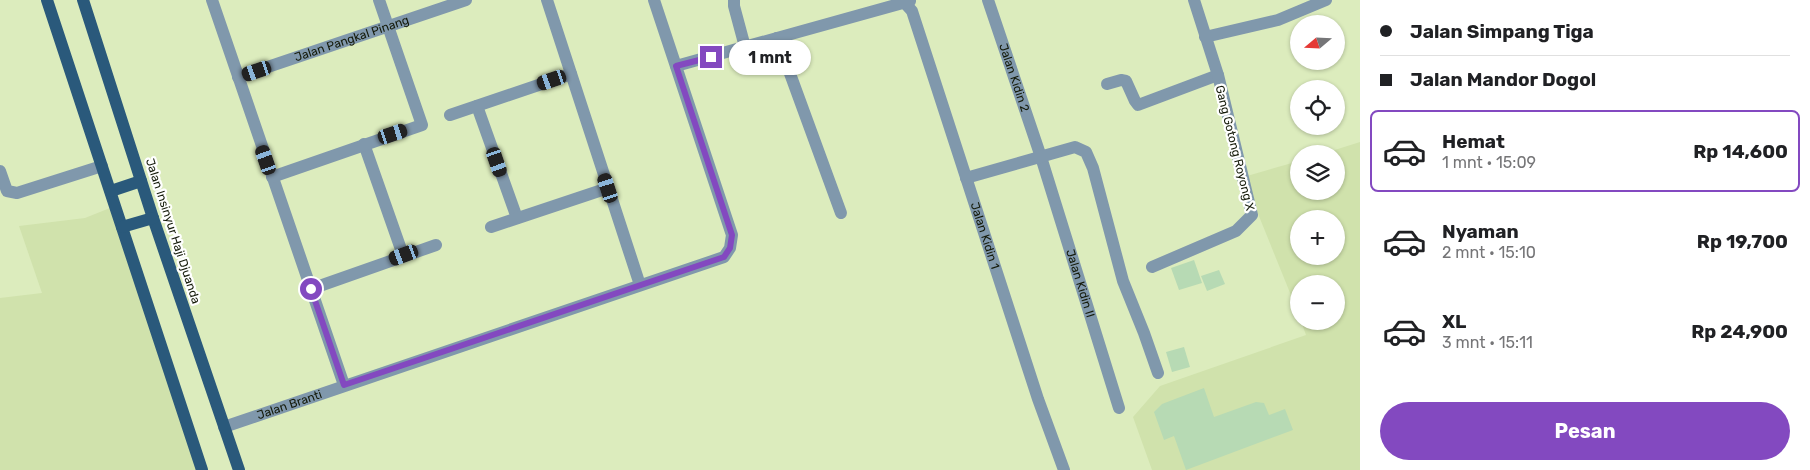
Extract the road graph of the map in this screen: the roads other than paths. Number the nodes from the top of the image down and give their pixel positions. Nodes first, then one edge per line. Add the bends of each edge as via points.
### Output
1 (47, 0) edge
2 (83, 0) edge
3 (212, 0) edge
4 (379, 0) edge
5 (466, 0) edge
6 (547, 0) edge
7 (654, 0) edge
8 (734, 0) edge
9 (988, 0) edge
10 (1194, 0) edge
11 (1326, 0) edge
12 (907, 1) edge
13 (388, 26) junction
14 (1205, 37) junction
15 (777, 38) junction
16 (745, 47) junction
17 (676, 66) junction
18 (571, 74) junction
19 (1218, 75) junction
20 (238, 77) junction
21 (1107, 84) dead end
22 (477, 106) junction
23 (450, 115) dead end
24 (364, 144) junction
25 (1041, 158) junction
26 (102, 166) junction
27 (0, 171) edge
28 (272, 177) junction
29 (966, 178) junction
30 (141, 181) junction
31 (608, 188) junction
32 (111, 191) junction
33 (841, 213) dead end
34 (153, 218) junction
35 (517, 218) junction
36 (122, 227) junction
37 (491, 227) dead end
38 (436, 245) dead end
39 (404, 255) junction
40 (1152, 267) dead end
41 (640, 284) junction
42 (311, 289) junction
43 (1158, 373) dead end
44 (344, 385) junction
45 (1119, 408) dead end
46 (224, 427) junction
47 (202, 470) edge
48 (239, 470) edge
49 (1064, 470) edge

1 - 26 main road
2 - 30 main road, Jalan Insinyur Haji Djuanda
3 - 20 street
4 - 13 street
5 - 13 street, Jalan Pangkal Pinang
6 - 18 street
7 - 17 street
8 - 16 street
9 - 25 street, Jalan Kidin 2
10 - 14 street, Gang Gotong Royong X
11 - 14 street via 1278,20
12 - 15 street
12 - 29 street, Jalan Kidin 1
13 - 20 street, Jalan Pangkal Pinang
13 - 24 street via 422,125
14 - 19 street, Gang Gotong Royong X
15 - 16 street
15 - 33 street
16 - 17 street
17 - 41 street, Jalan Branti via 732,235 730,248 724,257
18 - 22 street
18 - 31 street
19 - 21 street via 1138,105 1126,81
19 - 40 street, Gang Gotong Royong X via 1252,215 1236,231
20 - 28 street
22 - 23 street
22 - 35 street
24 - 28 street
24 - 39 street
25 - 29 street
25 - 43 street via 1075,147 1086,152 1123,281
25 - 45 street, Jalan Kidin II
26 - 27 street via 17,193 7,191
26 - 32 main road
28 - 42 street
29 - 49 street, Jalan Kidin 1
30 - 32 main road
30 - 34 main road, Jalan Insinyur Haji Djuanda
31 - 35 street
31 - 41 street
32 - 36 main road
34 - 36 main road
34 - 46 main road, Jalan Insinyur Haji Djuanda
35 - 37 street
36 - 47 main road
38 - 39 street
39 - 42 street
41 - 44 street, Jalan Branti
42 - 44 street
44 - 46 street, Jalan Branti
46 - 48 main road, Jalan Insinyur Haji Djuanda

